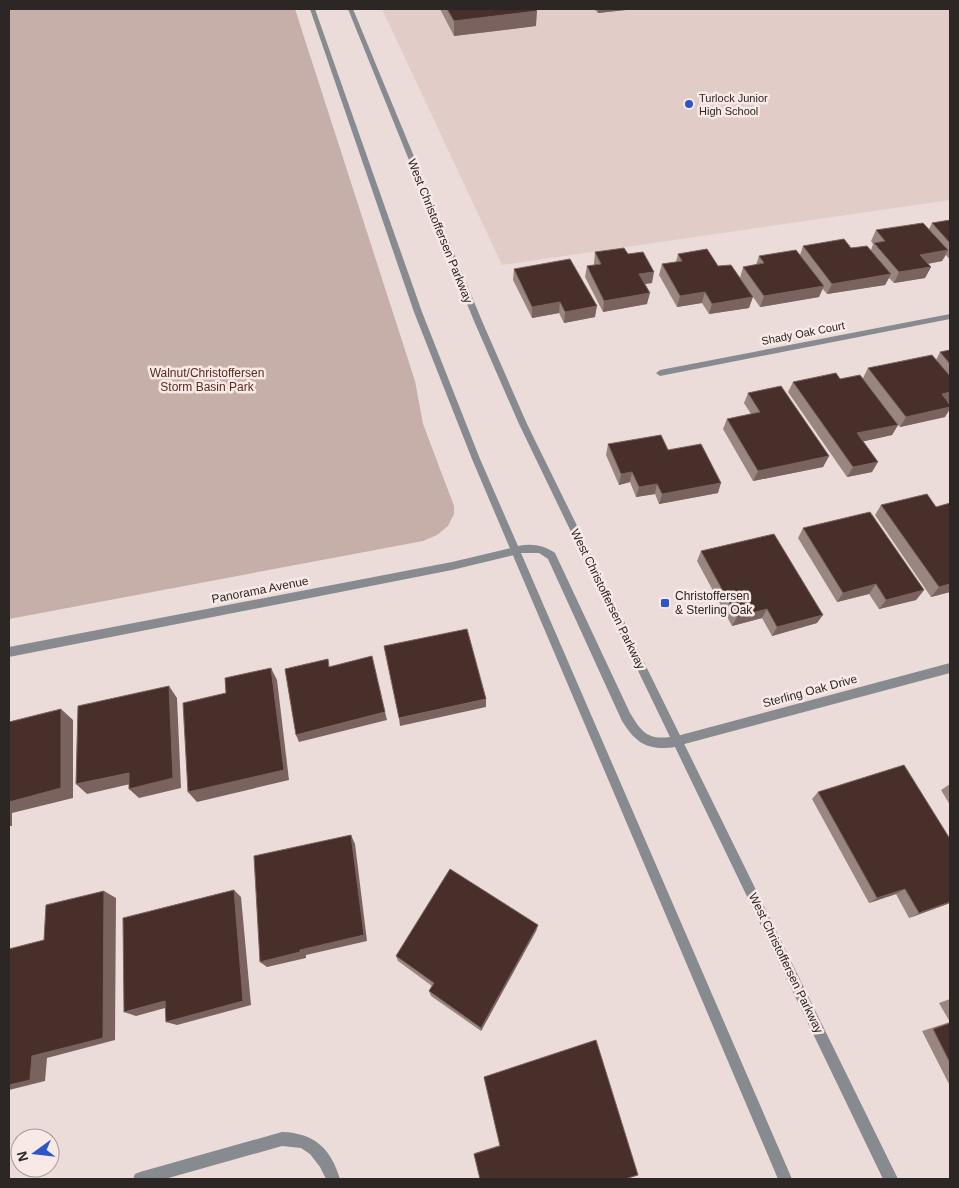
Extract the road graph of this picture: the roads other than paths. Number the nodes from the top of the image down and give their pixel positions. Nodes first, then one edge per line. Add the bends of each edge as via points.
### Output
1 (312, 9) edge
2 (350, 9) edge
3 (950, 316) edge
4 (660, 373) dead end
5 (515, 551) junction
6 (9, 652) edge
7 (950, 668) edge
8 (677, 741) junction
9 (140, 1179) edge
10 (333, 1179) edge
11 (785, 1179) edge
12 (891, 1179) edge

1 - 5 street via 418,312
2 - 8 street, West Christoffersen Parkway via 500,373
3 - 4 street, Shady Oak Court
5 - 6 street, Panorama Avenue
5 - 8 street, Panorama Avenue via 537,548 552,556 626,718 642,740 664,744
5 - 11 street
7 - 8 street, Sterling Oak Drive
8 - 12 street, West Christoffersen Parkway
9 - 10 street via 282,1139 298,1139 313,1147

